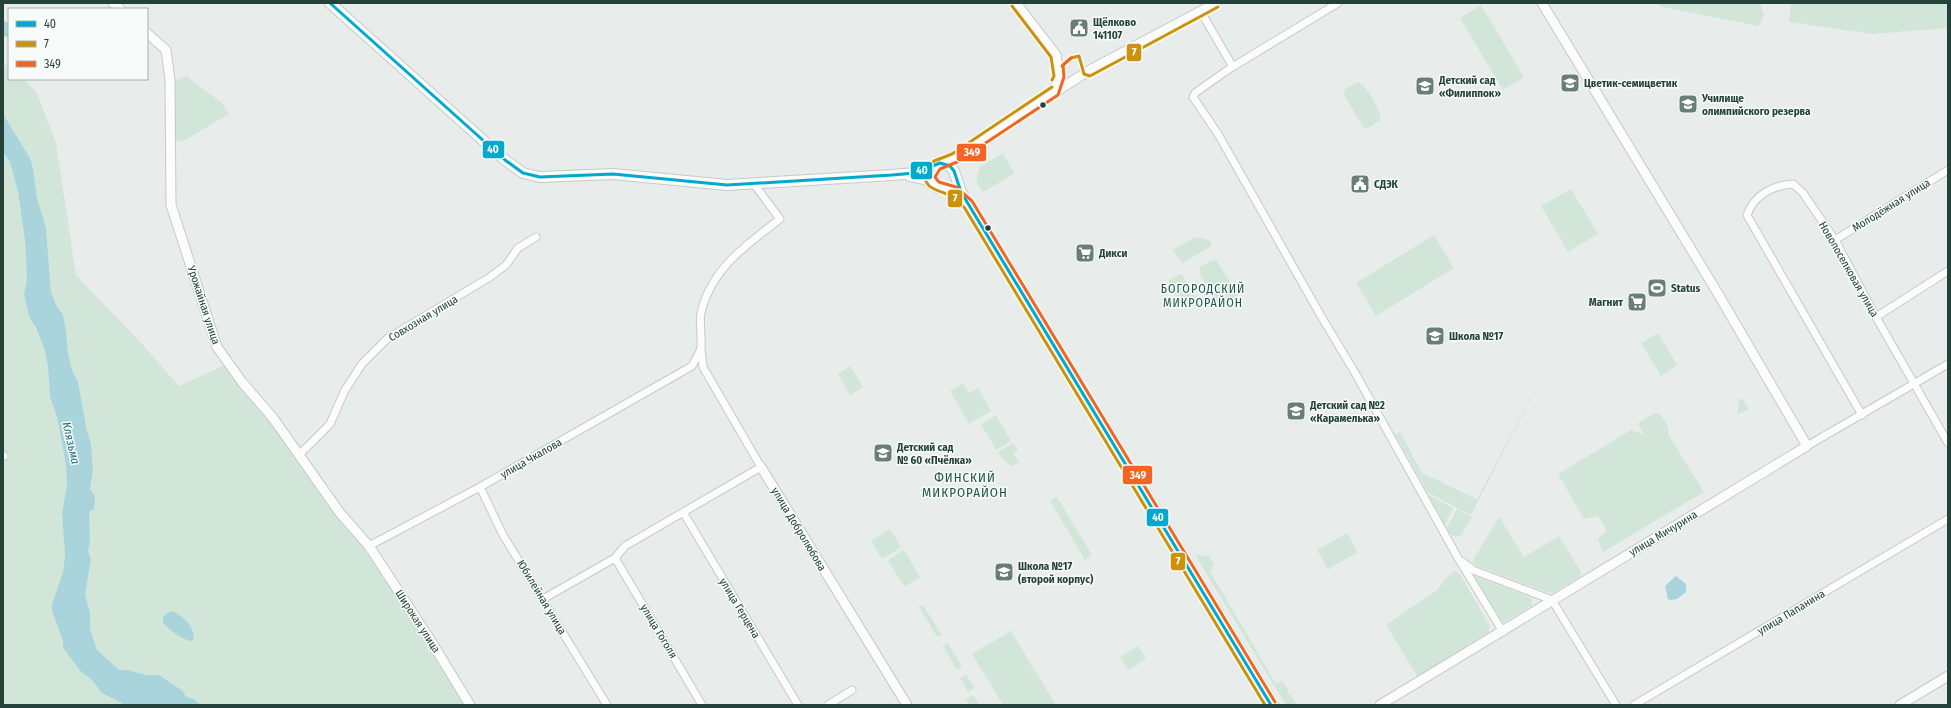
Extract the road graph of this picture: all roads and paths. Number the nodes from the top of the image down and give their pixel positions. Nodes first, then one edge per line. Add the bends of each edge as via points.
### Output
1 (330, 3) edge
2 (1016, 3) edge
3 (1216, 3) edge
4 (1338, 3) edge
5 (1542, 3) edge
6 (1201, 12) junction
7 (148, 34) edge
8 (1233, 67) junction
9 (1055, 91) junction
10 (960, 154) junction
11 (937, 165) junction
12 (1948, 170) edge
13 (955, 173) junction
14 (892, 175) junction
15 (932, 183) junction
16 (754, 184) junction
17 (945, 188) junction
18 (968, 204) junction
19 (536, 237) dead end
20 (1835, 240) junction
21 (1948, 271) edge
22 (1876, 317) junction
23 (701, 348) junction
24 (1948, 364) edge
25 (1914, 385) junction
26 (1862, 415) junction
27 (1948, 443) edge
28 (1808, 446) junction
29 (299, 455) junction
30 (761, 467) junction
31 (480, 487) junction
32 (683, 512) junction
33 (1948, 519) edge
34 (366, 543) junction
35 (615, 558) junction
36 (1458, 558) junction
37 (543, 599) junction
38 (1552, 600) junction
39 (1503, 632) junction
40 (1948, 676) edge
41 (852, 690) dead end
42 (470, 705) edge
43 (607, 705) edge
44 (702, 705) edge
45 (798, 705) edge
46 (828, 705) edge
47 (907, 705) edge
48 (1271, 705) edge
49 (1380, 705) edge
50 (1616, 705) edge
51 (1634, 705) edge
52 (1900, 705) edge

1 - 16 main road via 499,155 523,173 540,177 613,174 727,185
2 - 9 street via 1056,55 1059,76
3 - 6 street
4 - 8 street
5 - 28 street
6 - 8 street
6 - 9 street
7 - 29 street, Урожайная улица via 166,50 170,80 171,205 217,347
8 - 36 street via 1195,93 1194,97 1218,134 1354,371
9 - 10 street
10 - 11 street
10 - 13 street via 956,161
11 - 13 main road via 950,166
11 - 14 main road via 915,173
11 - 15 main road via 930,173
12 - 20 street, Молодёжная улица
13 - 17 main road via 952,185
13 - 18 main road
14 - 15 main road via 919,177
14 - 16 main road
15 - 17 main road via 938,188
16 - 23 street, улица Добролюбова via 780,219 737,252 705,297 700,316
17 - 18 main road
18 - 48 main road
19 - 29 street, Совхозная улица via 518,248 506,265 490,277 388,338 362,364 349,384 330,424
20 - 22 street, Новопоселковая улица
20 - 26 street, Новопоселковая улица via 1803,193 1793,184 1780,185 1769,190 1751,204 1747,215
21 - 22 street
22 - 25 street, Новопоселковая улица
23 - 30 street, улица Добролюбова via 703,367
23 - 31 street, улица Чкалова via 692,366
24 - 25 street, улица Мичурина
25 - 26 street, улица Мичурина
25 - 27 street, Новопоселковая улица
26 - 28 street, улица Мичурина
28 - 38 street, улица Мичурина
29 - 34 street, Урожайная улица via 340,513
30 - 32 street
30 - 47 street, улица Добролюбова
31 - 34 street, улица Чкалова
31 - 37 street, Юбилейная улица via 504,535
32 - 35 street via 625,546
32 - 45 street, улица Герцена
33 - 51 street, улица Папанина
34 - 42 street, Широкая улица
35 - 37 street
35 - 44 street, улица Гоголя
36 - 38 street via 1473,570
36 - 39 street
37 - 43 street, Юбилейная улица
38 - 39 street, улица Мичурина
38 - 50 street
39 - 49 street, улица Мичурина
40 - 52 street
41 - 46 street

